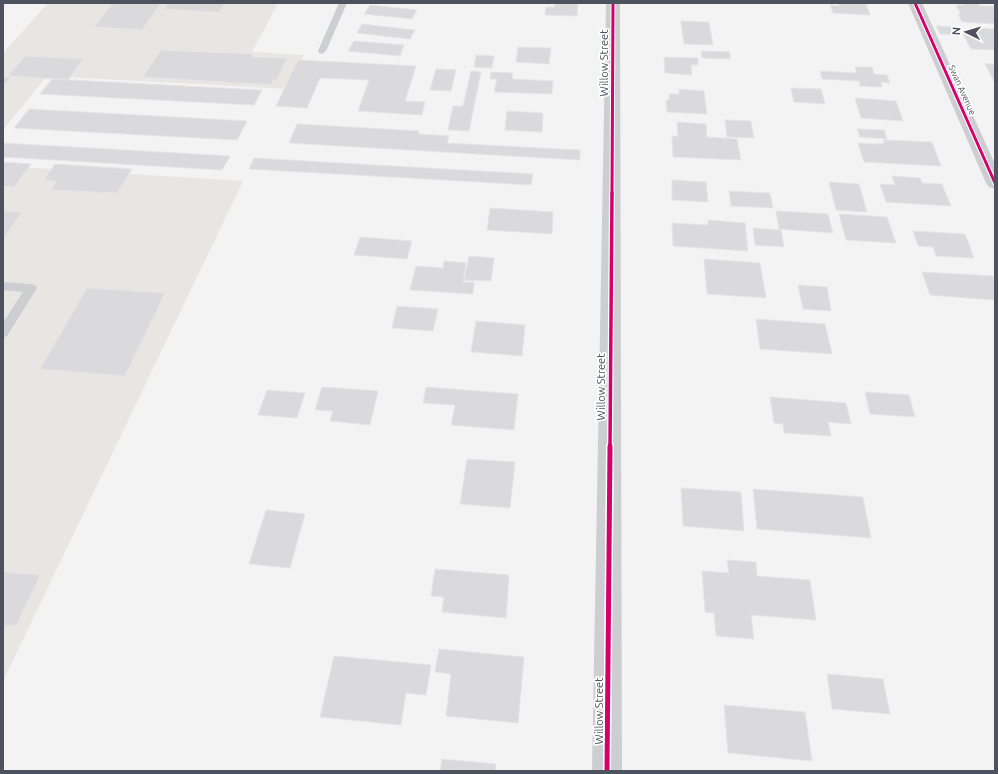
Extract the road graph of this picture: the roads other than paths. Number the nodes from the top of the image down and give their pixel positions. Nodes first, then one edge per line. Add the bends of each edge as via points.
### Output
1 (343, 3) edge
2 (613, 3) edge
3 (915, 3) edge
4 (322, 51) dead end
5 (995, 183) edge
6 (3, 286) edge
7 (3, 333) edge
8 (607, 771) edge

1 - 4 lane
2 - 8 street, Willow Street
3 - 5 street, Swan Avenue
6 - 7 lane via 31,288

